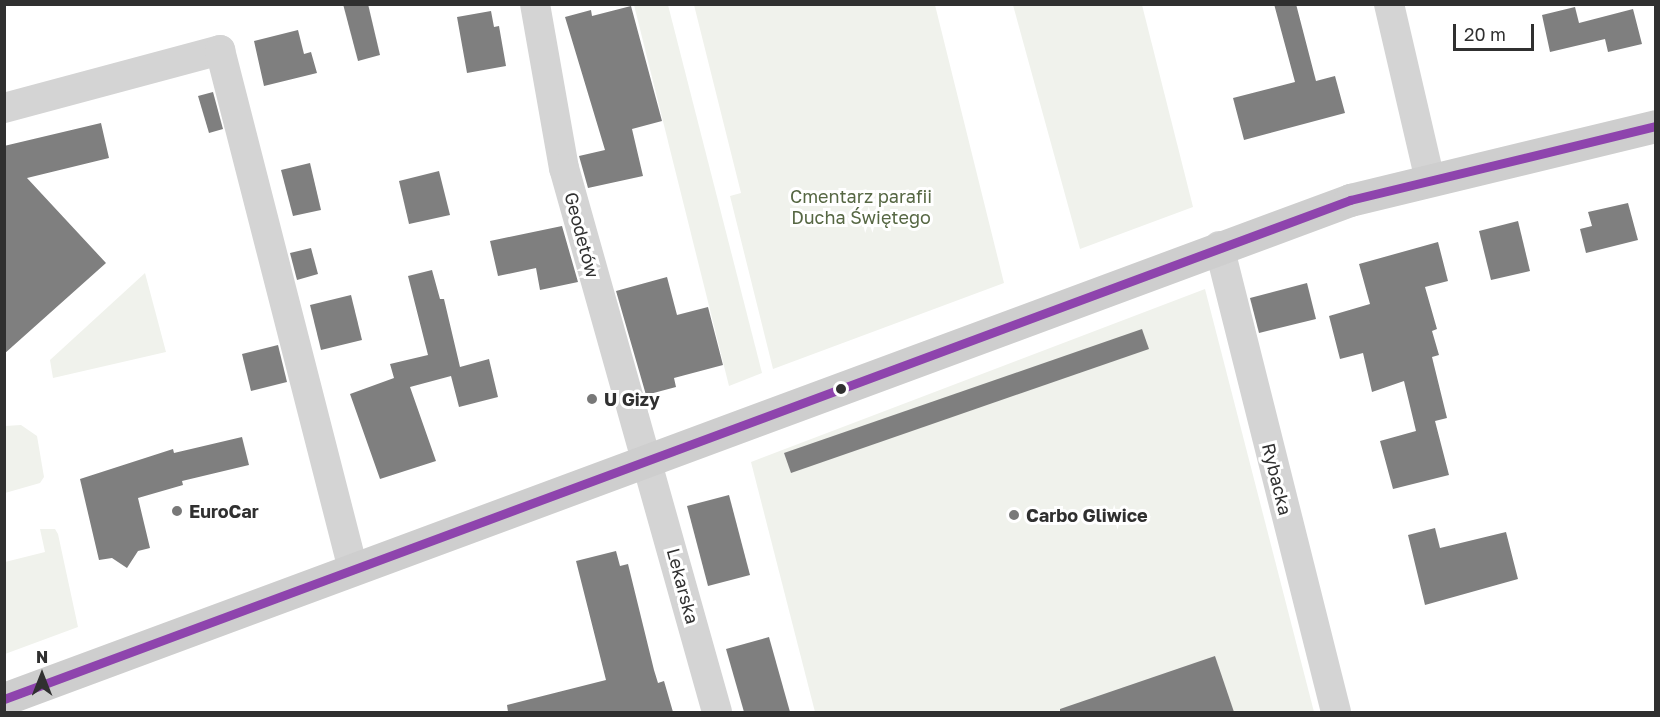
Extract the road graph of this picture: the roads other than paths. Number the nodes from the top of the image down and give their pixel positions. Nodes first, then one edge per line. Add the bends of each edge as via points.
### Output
1 (535, 4) edge
2 (1389, 4) edge
3 (4, 108) edge
4 (1656, 126) edge
5 (1430, 180) junction
6 (1219, 246) junction
7 (648, 460) junction
8 (353, 569) junction
9 (4, 699) edge
10 (717, 712) edge
11 (1335, 712) edge

1 - 7 street, Geodetów via 564,168 602,312
2 - 5 street
3 - 8 street via 220,50
4 - 5 main road
5 - 6 main road via 1350,200
6 - 7 main road
6 - 11 street, Rybacka
7 - 8 main road
7 - 10 street, Lekarska
8 - 9 main road

